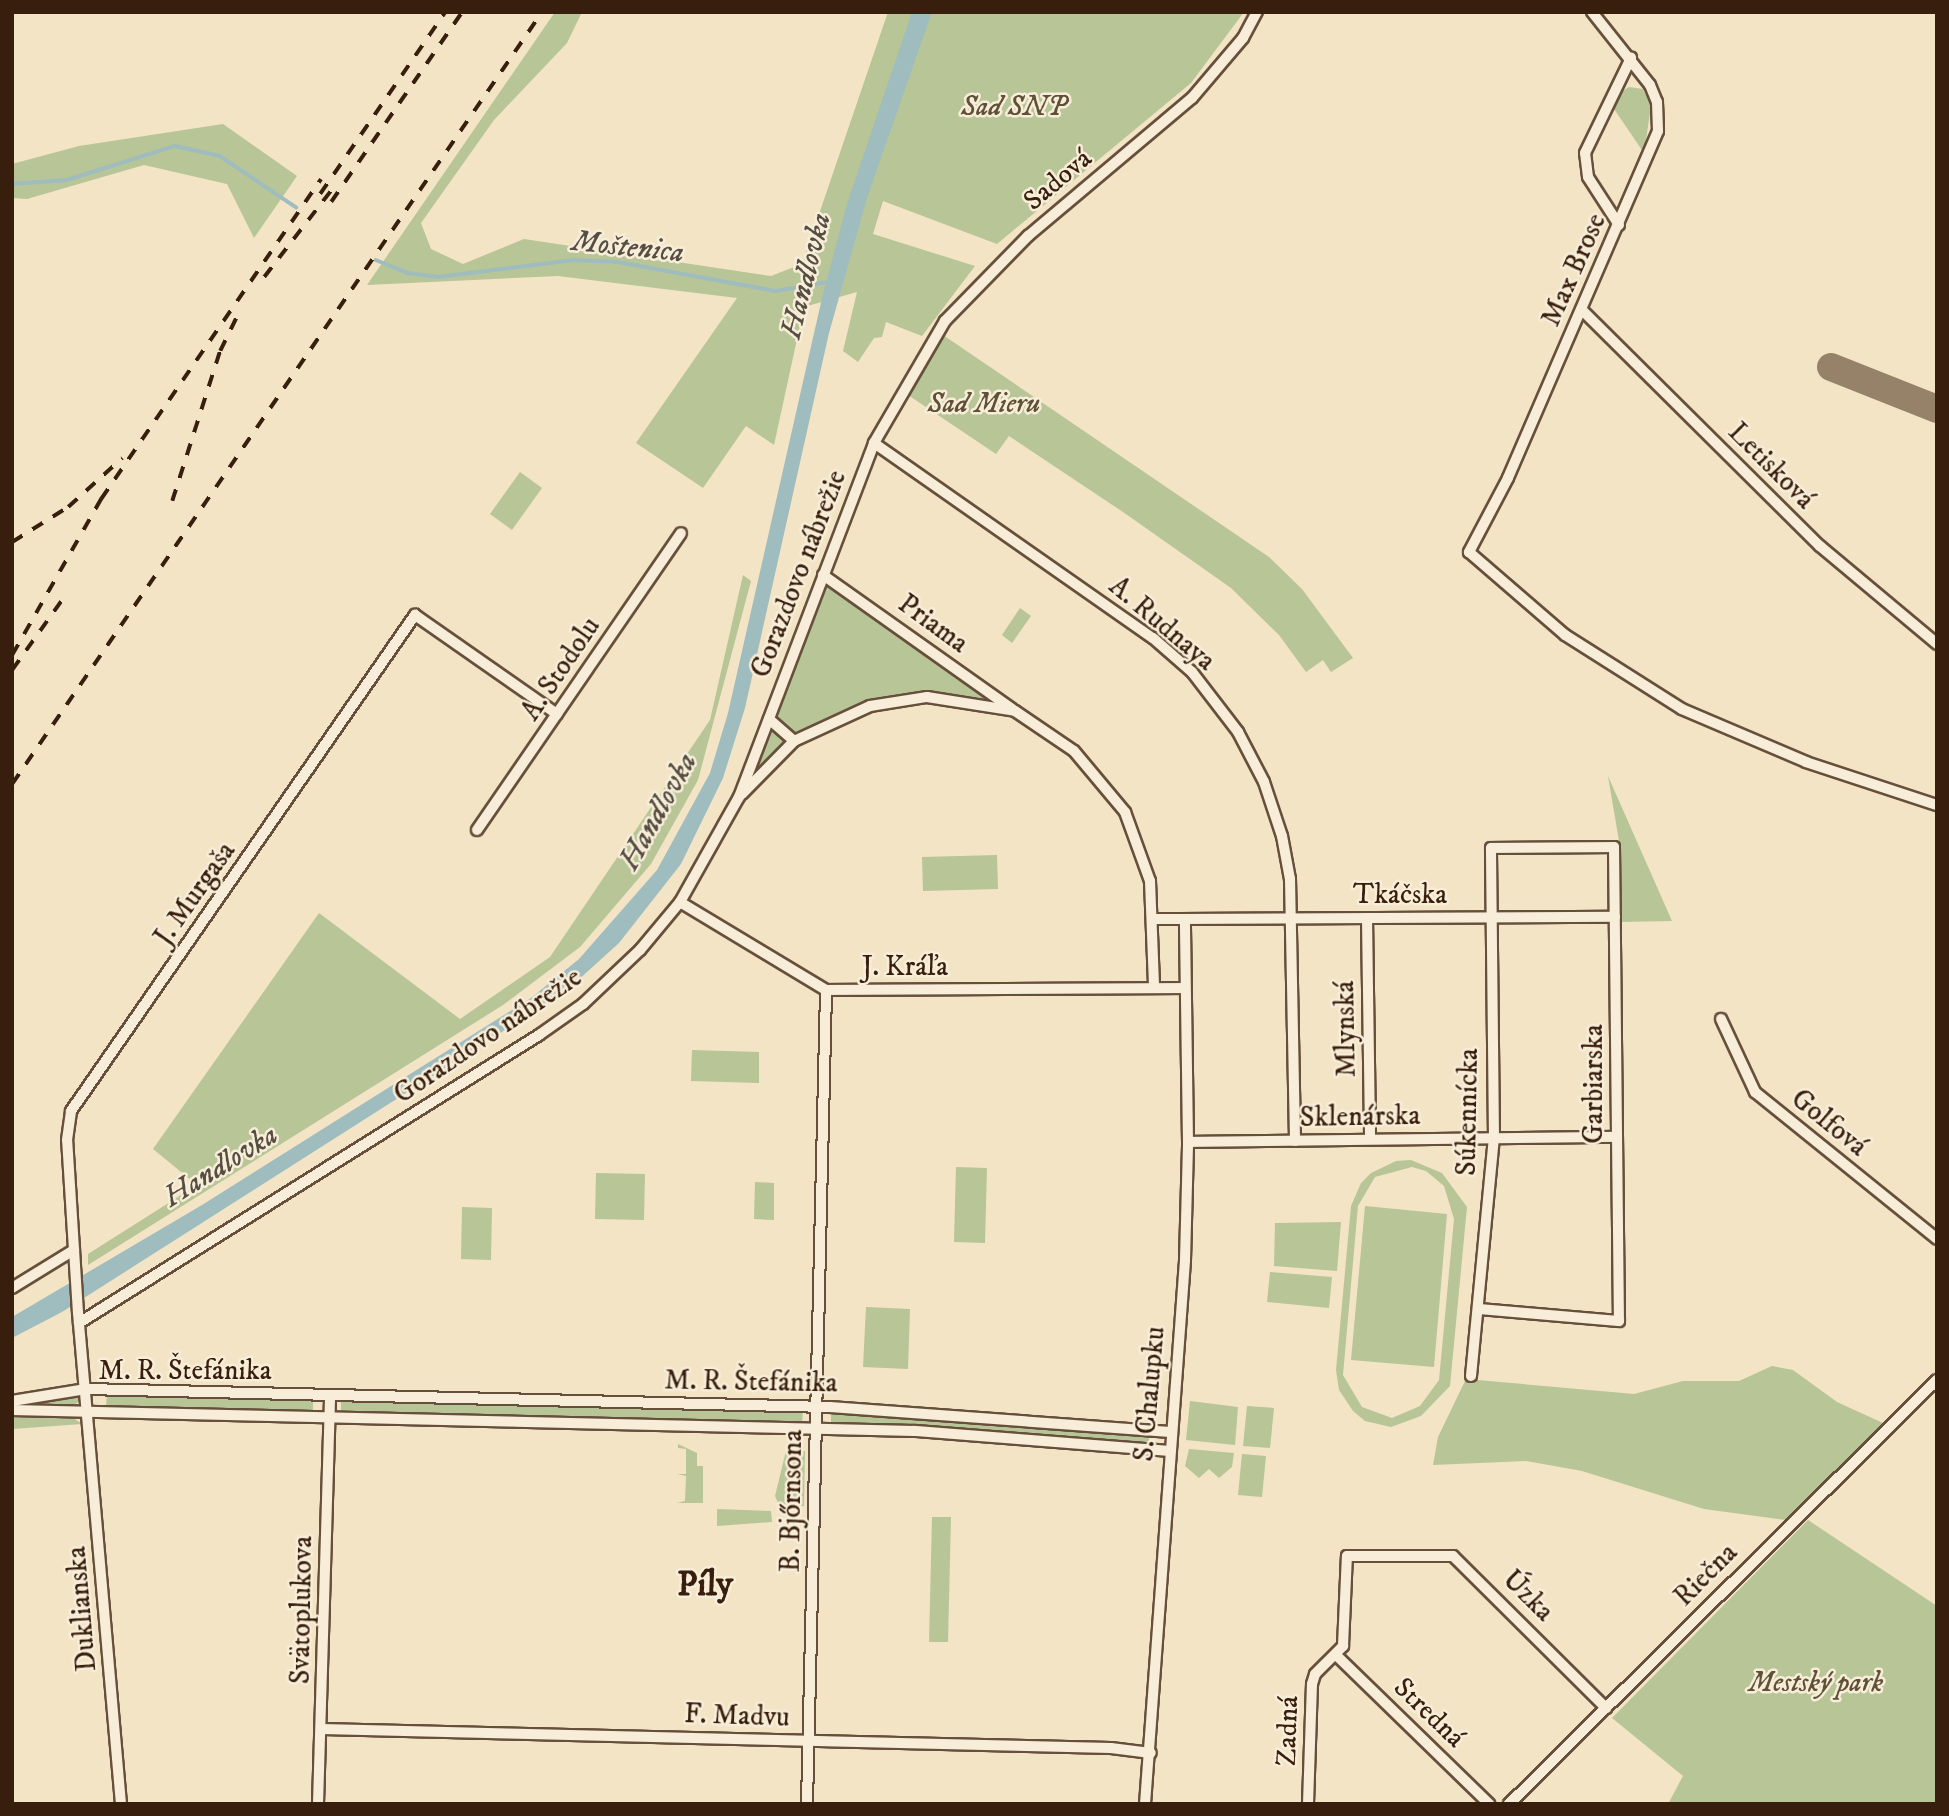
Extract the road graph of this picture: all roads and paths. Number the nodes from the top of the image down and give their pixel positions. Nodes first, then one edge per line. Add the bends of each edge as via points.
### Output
1 (1257, 12) edge
2 (1592, 12) edge
3 (1631, 58) junction
4 (1619, 225) junction
5 (1582, 310) junction
6 (900, 393) joint
7 (874, 443) junction
8 (681, 533) dead end
9 (823, 575) junction
10 (1937, 644) edge
11 (1015, 711) junction
12 (557, 714) junction
13 (769, 719) junction
14 (794, 741) junction
15 (739, 797) junction
16 (1937, 806) edge
17 (477, 830) dead end
18 (1491, 848) joint
19 (680, 902) junction
20 (1615, 917) junction
21 (1293, 918) junction
22 (1367, 918) junction
23 (1492, 918) junction
24 (1154, 919) junction
25 (1185, 919) junction
26 (1154, 988) junction
27 (1184, 988) junction
28 (826, 990) junction
29 (1721, 1019) dead end
30 (1617, 1137) junction
31 (1370, 1139) junction
32 (1494, 1139) junction
33 (1295, 1141) junction
34 (1188, 1142) junction
35 (1937, 1240) edge
36 (74, 1250) junction
37 (12, 1288) edge
38 (1479, 1308) junction
39 (79, 1318) junction
40 (1471, 1376) dead end
41 (1937, 1380) edge
42 (86, 1389) junction
43 (330, 1395) junction
44 (12, 1401) edge
45 (817, 1406) junction
46 (12, 1410) edge
47 (89, 1410) junction
48 (330, 1417) junction
49 (816, 1430) junction
50 (1170, 1432) junction
51 (1168, 1451) junction
52 (1400, 1556) joint
53 (1336, 1655) junction
54 (1606, 1708) junction
55 (322, 1729) junction
56 (809, 1741) junction
57 (1151, 1753) junction
58 (121, 1804) edge
59 (318, 1804) edge
60 (807, 1804) edge
61 (1145, 1804) edge
62 (1308, 1804) edge
63 (1489, 1804) edge
64 (1509, 1804) edge

1 - 6 street, Sadová via 1242,38 1192,98 1083,187 983,279 945,321
2 - 3 street, Max Brose
3 - 4 street, Max Brose via 1657,102 1658,131
3 - 4 street via 1585,153 1588,177
4 - 5 street, Max Brose
5 - 10 street, Letisková via 1820,547
5 - 16 street, Max Brose via 1508,478 1469,552 1565,635 1682,709 1793,757
6 - 7 street, Gorazdovo nábrežie
7 - 9 street, Gorazdovo nábrežie
7 - 21 street, A. Rudnaya via 1131,622 1192,672 1238,732 1264,782 1282,836
8 - 12 street, A. Stodolu
9 - 11 street, Priama
9 - 13 street, Gorazdovo nábrežie
11 - 14 street via 952,698 906,699 848,714
11 - 24 street, Priama via 1074,751 1125,812 1146,863
12 - 17 street, A. Stodolu
12 - 36 street, J. Murgaša via 415,615 71,1111 67,1140
13 - 14 street
13 - 15 street, Gorazdovo nábrežie
14 - 15 street
15 - 19 street, Gorazdovo nábrežie
18 - 20 street, Garbiarska via 1614,847
18 - 23 street, Súkennícka
19 - 28 street, J. Kráľa
19 - 39 street, Gorazdovo nábrežie via 617,974 540,1035
20 - 23 street, Tkáčska
20 - 30 street, Garbiarska
21 - 22 street, Tkáčska
21 - 25 street, Tkáčska
21 - 33 street, A. Rudnaya
22 - 23 street, Tkáčska
22 - 31 street, Mlynská
23 - 32 street, Súkennícka
24 - 25 street
24 - 26 street
25 - 27 street, S. Chalupku
26 - 27 street
26 - 28 street, J. Kráľa
27 - 34 street, S. Chalupku
28 - 45 street, B. Bjőrnsona
29 - 35 street, Golfová via 1755,1092
30 - 32 street, Sklenárska
30 - 38 street, Garbiarska via 1619,1321
31 - 32 street, Sklenárska
31 - 33 street, Sklenárska
32 - 38 street, Súkennícka
33 - 34 street, Sklenárska
34 - 50 street, S. Chalupku via 1185,1260
36 - 37 street
36 - 39 street, J. Murgaša
38 - 40 street, Súkennícka
39 - 42 street, J. Murgaša
41 - 54 street, Riečna
42 - 43 street, M. R. Štefánika
42 - 44 street
42 - 47 street, M. R. Štefánika
43 - 45 street, M. R. Štefánika
43 - 48 street
45 - 49 street, B. Bjőrnsona
45 - 50 street, M. R. Štefánika
46 - 47 street
47 - 48 street, M. R. Štefánika
47 - 58 street, Duklianska
48 - 49 street, M. R. Štefánika
48 - 55 street, Svätoplukova
49 - 51 street, M. R. Štefánika via 915,1431
49 - 56 street, B. Bjőrnsona
50 - 51 street, S. Chalupku
51 - 57 street, S. Chalupku
52 - 53 street, Zadná via 1348,1556 1343,1646
52 - 54 street, Úzka via 1459,1560
53 - 62 street, Zadná via 1315,1674 1312,1684
53 - 63 street, Stredná
54 - 64 street, Riečna
55 - 56 street, F. Madvu
55 - 59 street, Svätoplukova
56 - 57 street, F. Madvu via 1111,1748
56 - 60 street, B. Bjőrnsona
57 - 61 street, S. Chalupku

